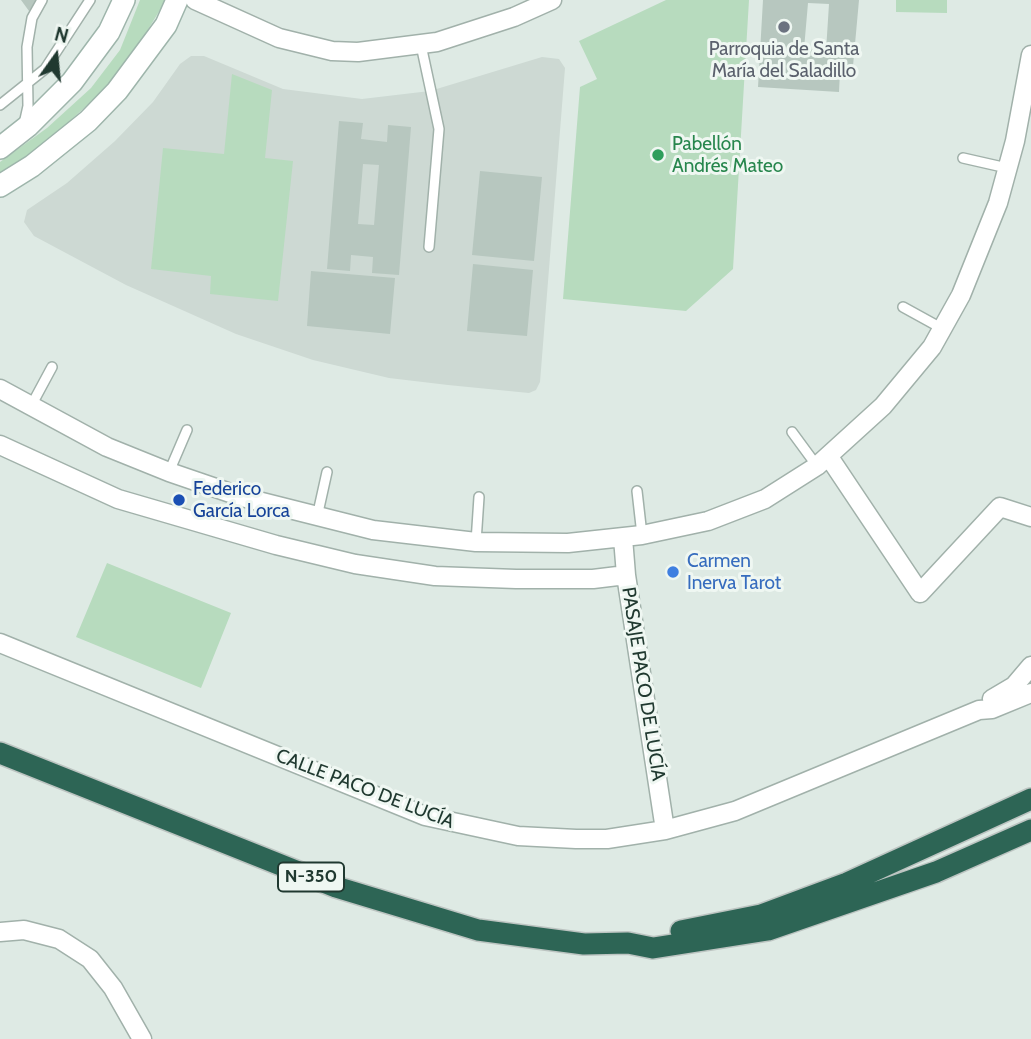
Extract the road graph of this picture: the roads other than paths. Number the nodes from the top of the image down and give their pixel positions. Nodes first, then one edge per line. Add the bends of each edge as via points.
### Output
1 (42, 0) edge
2 (90, 0) edge
3 (124, 0) edge
4 (177, 0) edge
5 (195, 0) edge
6 (551, 0) edge
7 (421, 45) junction
8 (1031, 55) edge
9 (28, 82) junction
10 (1027, 97) edge
11 (0, 105) edge
12 (23, 130) junction
13 (0, 148) edge
14 (963, 158) dead end
15 (1007, 168) junction
16 (0, 186) edge
17 (429, 247) dead end
18 (903, 307) dead end
19 (943, 329) junction
20 (52, 366) dead end
21 (0, 389) edge
22 (31, 406) junction
23 (187, 430) dead end
24 (792, 432) dead end
25 (0, 445) edge
26 (823, 462) junction
27 (169, 472) junction
28 (327, 472) dead end
29 (637, 491) dead end
30 (480, 497) dead end
31 (317, 517) junction
32 (1031, 517) edge
33 (642, 535) junction
34 (623, 538) junction
35 (476, 542) junction
36 (626, 575) junction
37 (0, 643) edge
38 (1031, 666) edge
39 (1031, 693) edge
40 (979, 710) junction
41 (3, 755) edge
42 (1031, 799) edge
43 (1031, 817) edge
44 (665, 830) junction
45 (1031, 830) edge
46 (936, 872) junction
47 (0, 932) edge
48 (628, 943) junction
49 (142, 1039) edge

1 - 9 lane via 32,18
2 - 9 lane via 45,69
3 - 12 main road via 92,57
4 - 16 main road via 166,25 97,111 32,166
5 - 7 street via 279,38 332,51
6 - 7 street
7 - 17 lane via 439,129
8 - 10 street
9 - 11 lane
9 - 12 lane
10 - 15 street
12 - 13 main road
14 - 15 lane
15 - 19 street via 975,264
18 - 19 lane
19 - 26 street via 883,406
20 - 22 lane
21 - 22 street
22 - 27 street via 107,447
23 - 27 lane
24 - 26 lane
25 - 36 street via 118,499 355,564 435,576 502,579
26 - 32 street via 920,593 1000,506
26 - 33 street via 791,485 736,512
27 - 31 street
28 - 31 lane
29 - 33 lane
30 - 35 lane
31 - 35 street via 373,530
33 - 34 street
34 - 35 street via 568,543
34 - 36 street, PASAJE PACO DE LUCÍA
36 - 44 street, PASAJE PACO DE LUCÍA
37 - 44 street, CALLE PACO DE LUCÍA via 425,816 517,836 607,839
38 - 40 street, CALLE PACO DE LUCÍA via 1014,686
39 - 40 street, CALLE PACO DE LUCÍA
40 - 44 street, CALLE PACO DE LUCÍA via 735,811
41 - 48 highway, N-350 via 336,887 421,914 531,940
42 - 48 highway, N-350 via 847,884 761,915
43 - 46 highway
45 - 46 highway, N-350
46 - 48 highway, N-350 via 768,930 653,948
47 - 49 street via 24,930 59,939 90,959

